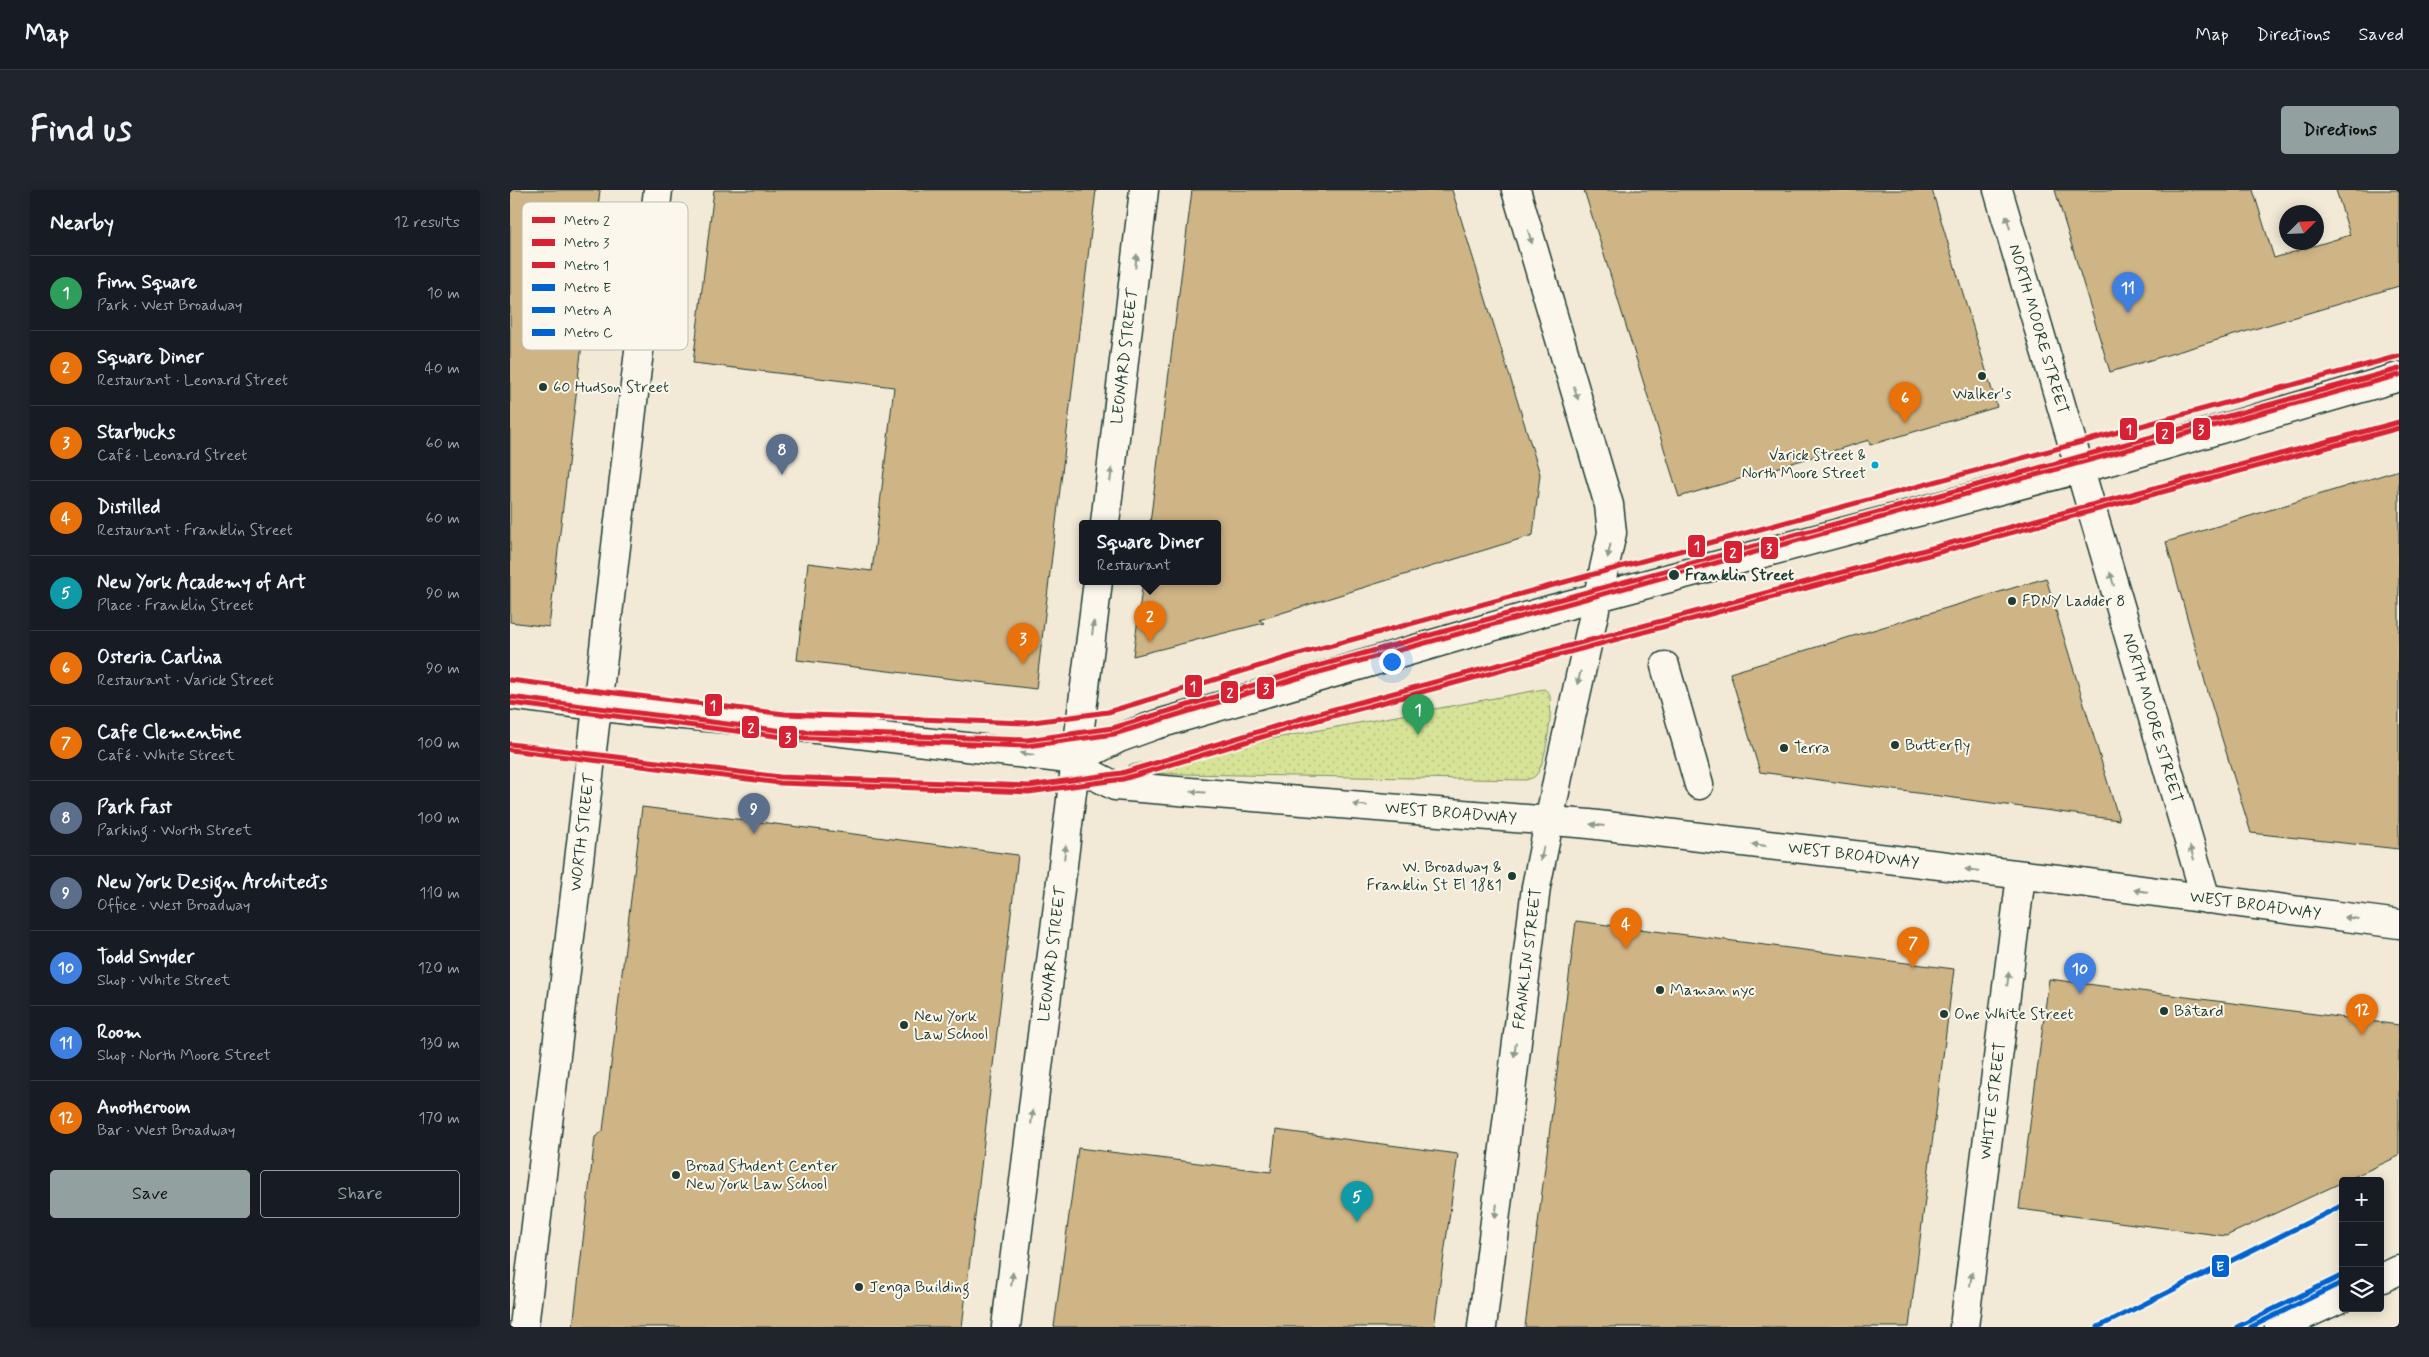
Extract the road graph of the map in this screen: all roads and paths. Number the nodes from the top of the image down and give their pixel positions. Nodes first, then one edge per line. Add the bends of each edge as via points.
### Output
1 (1144, 190) edge
2 (1516, 190) edge
3 (1998, 190) edge
4 (640, 350) edge
5 (2399, 377) edge
6 (2080, 468) junction
7 (1105, 520) edge
8 (1098, 585) edge
9 (1598, 597) junction
10 (1665, 666) dead end
11 (510, 695) edge
12 (599, 707) junction
13 (1076, 760) junction
14 (1699, 785) dead end
15 (1548, 820) junction
16 (2020, 876) junction
17 (2206, 899) junction
18 (2399, 924) edge
19 (2399, 1270) edge
20 (2384, 1277) edge
21 (2339, 1299) edge
22 (524, 1327) edge
23 (1006, 1327) edge
24 (1482, 1327) edge
25 (1964, 1327) edge
26 (2279, 1327) edge

7 -> 1 street, LEONARD STREET
2 -> 9 street, FRANKLIN STREET via 1609,505 1612,533
6 -> 3 street, NORTH MOORE STREET
4 - 12 street, WORTH STREET
5 - 6 street
6 - 9 street
17 -> 6 street, NORTH MOORE STREET
13 -> 8 street, LEONARD STREET
9 - 13 street via 1155,725 1119,738
9 -> 15 street, FRANKLIN STREET
10 - 14 street
11 - 12 street
13 -> 12 street via 740,720
12 - 22 street, WORTH STREET
15 -> 13 street, WEST BROADWAY via 1115,786 1090,773
23 -> 13 street, LEONARD STREET
16 -> 15 street, WEST BROADWAY
15 -> 24 street, FRANKLIN STREET via 1533,906
17 -> 16 street, WEST BROADWAY
25 -> 16 street, WHITE STREET
18 -> 17 street, WEST BROADWAY
19 - 20 street
21 - 26 street

